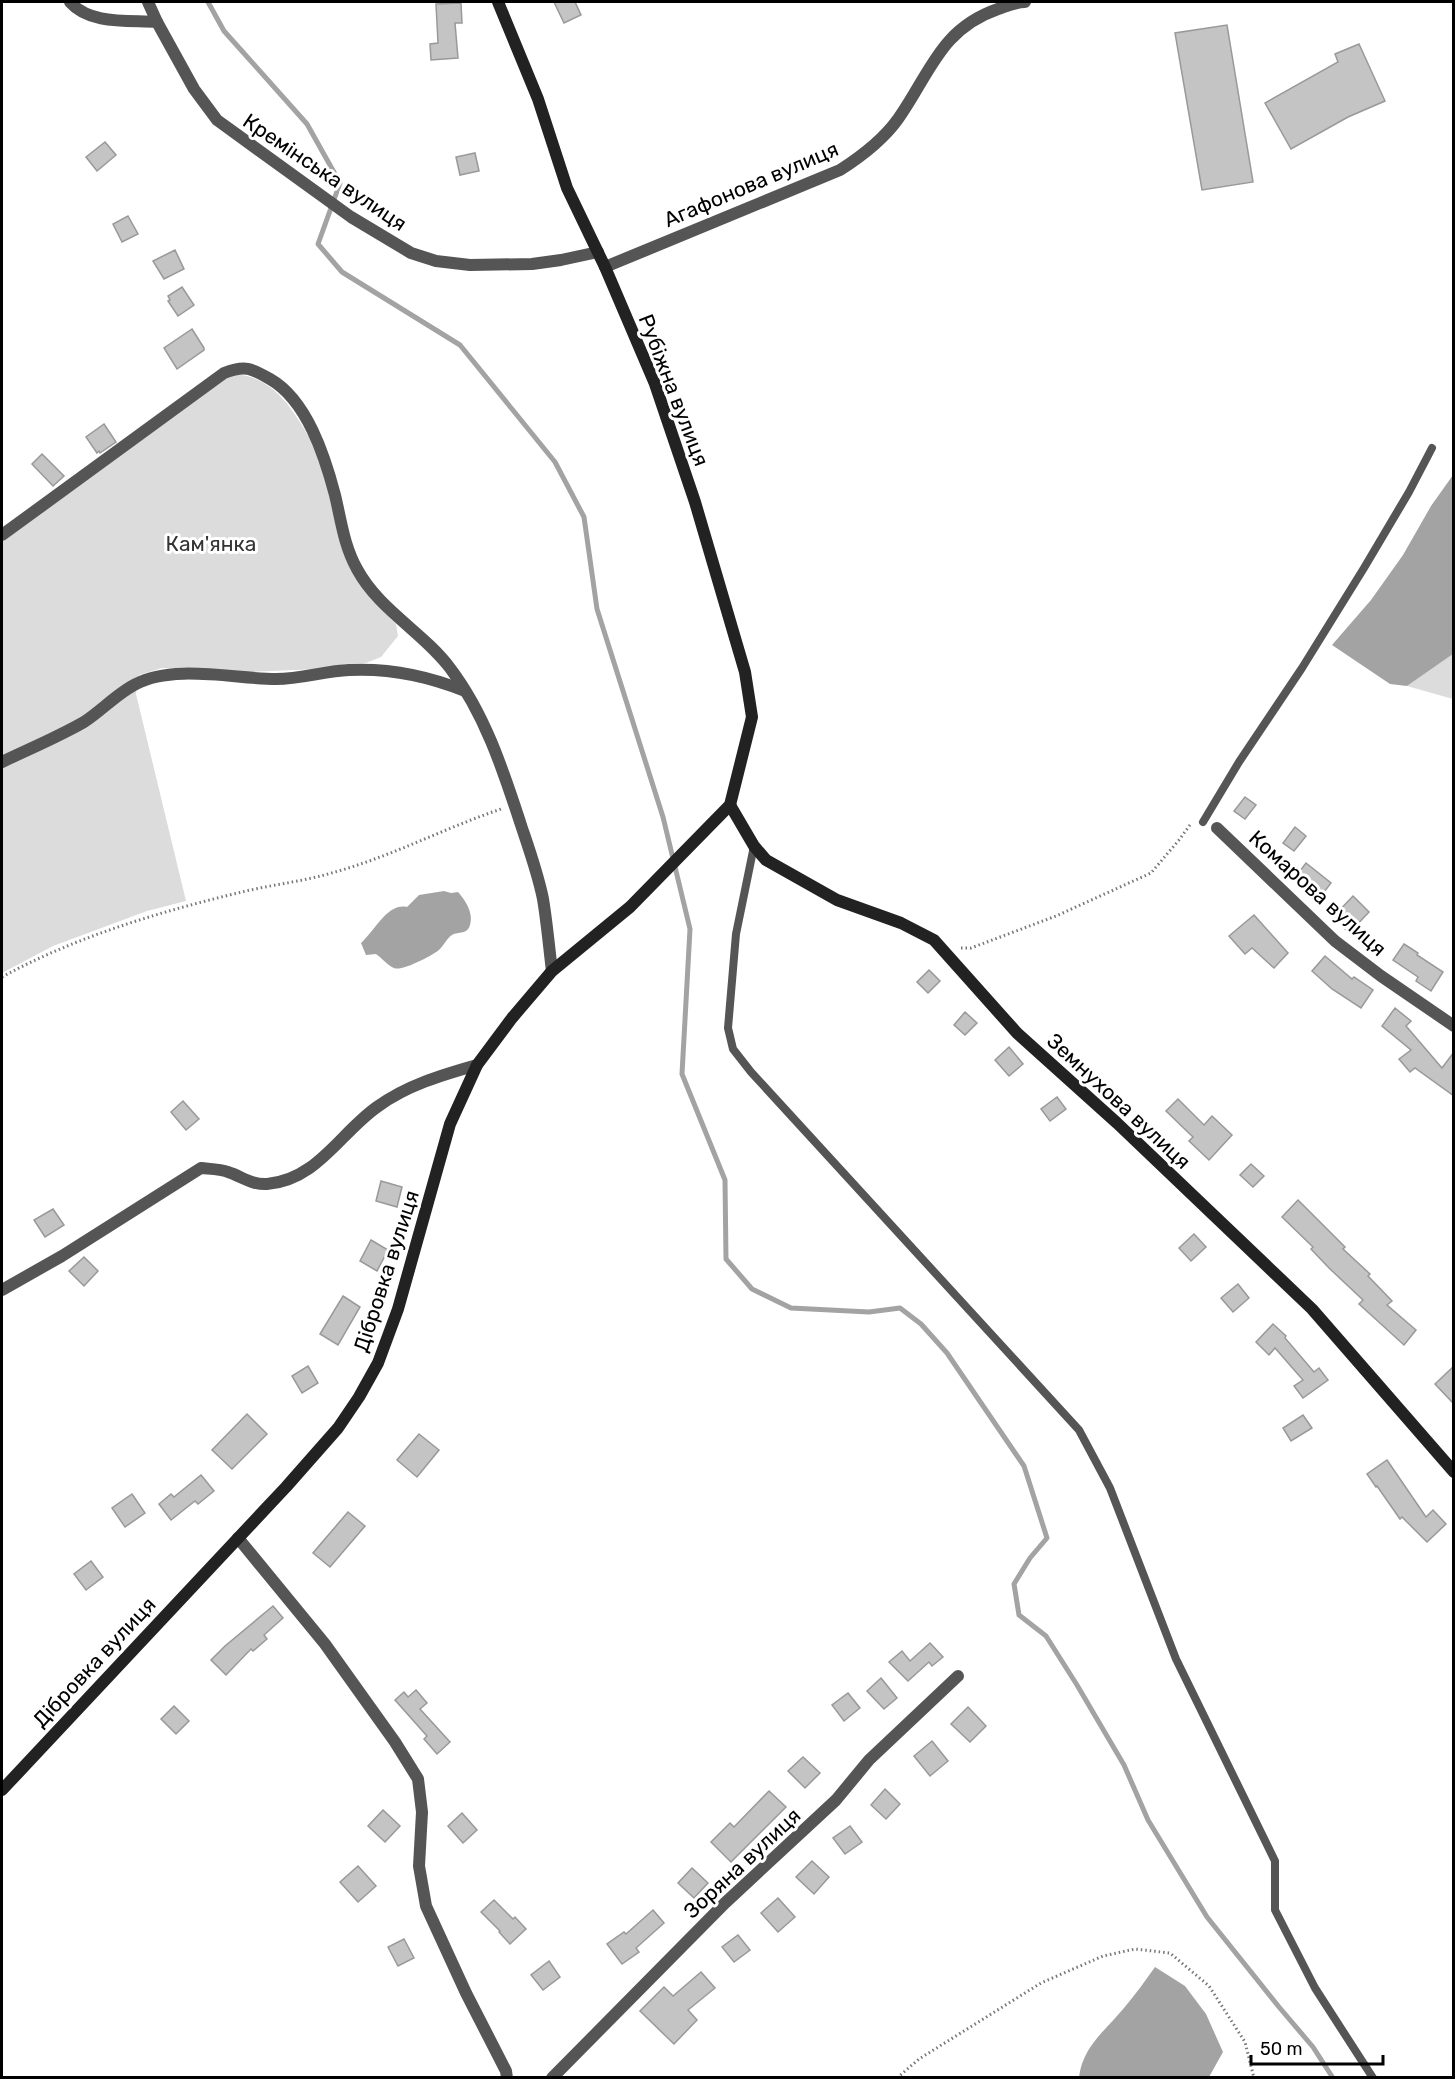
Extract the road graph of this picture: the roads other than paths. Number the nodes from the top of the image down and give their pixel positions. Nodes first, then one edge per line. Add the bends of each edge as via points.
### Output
1 (70, 2) edge
2 (148, 2) edge
3 (498, 2) edge
4 (1025, 2) edge
5 (157, 22) junction
6 (598, 252) junction
7 (605, 267) junction
8 (1432, 448) dead end
9 (2, 535) edge
10 (465, 691) junction
11 (2, 762) edge
12 (730, 805) junction
13 (1218, 828) joint
14 (754, 846) junction
15 (552, 971) junction
16 (1454, 1026) edge
17 (477, 1065) junction
18 (2, 1290) edge
19 (1454, 1472) edge
20 (238, 1538) junction
21 (958, 1676) dead end
22 (2, 1790) edge
23 (507, 2078) edge
24 (552, 2078) edge
25 (1372, 2078) edge

1 - 5 street via 92,16
2 - 5 street, Кремінська вулиця
3 - 6 street, Рубіжна вулиця via 538,99 567,188
4 - 7 street, Агафонова вулиця via 981,15 960,30 936,56 899,118 862,156 840,170
5 - 6 street, Кремінська вулиця via 194,89 217,120 342,211 411,253 470,265 532,264
6 - 7 street, Рубіжна вулиця
7 - 12 street, Рубіжна вулиця via 655,384 746,672 752,717
8 - 13 lane via 1302,668 1201,820
9 - 10 street via 214,378 237,368 249,368 285,390 311,427 358,572 382,603 450,667
10 - 11 street via 438,680 349,670 277,679 180,674 156,677 136,684 83,722
10 - 15 street via 496,751 515,805 543,898
12 - 14 street, Земнухова вулиця
12 - 15 street, Дібровка вулиця via 630,907
13 - 16 street, Комарова вулиця via 1335,941
14 - 19 street, Земнухова вулиця via 766,860 837,900 901,923 934,940 1017,1033 1312,1309
14 - 25 lane via 735,945 728,1028 733,1049 1079,1430 1110,1488 1176,1659 1275,1861 1275,1910 1315,1988
15 - 17 street, Дібровка вулиця
17 - 18 street via 428,1080 375,1107 322,1160 284,1181 265,1184 242,1180 230,1172 201,1168
17 - 20 street, Дібровка вулиця via 450,1124 398,1309 378,1364 338,1428
20 - 22 street, Дібровка вулиця
20 - 23 street via 325,1644 418,1779 422,1812 419,1866 426,1906
21 - 24 street, Зоряна вулиця

